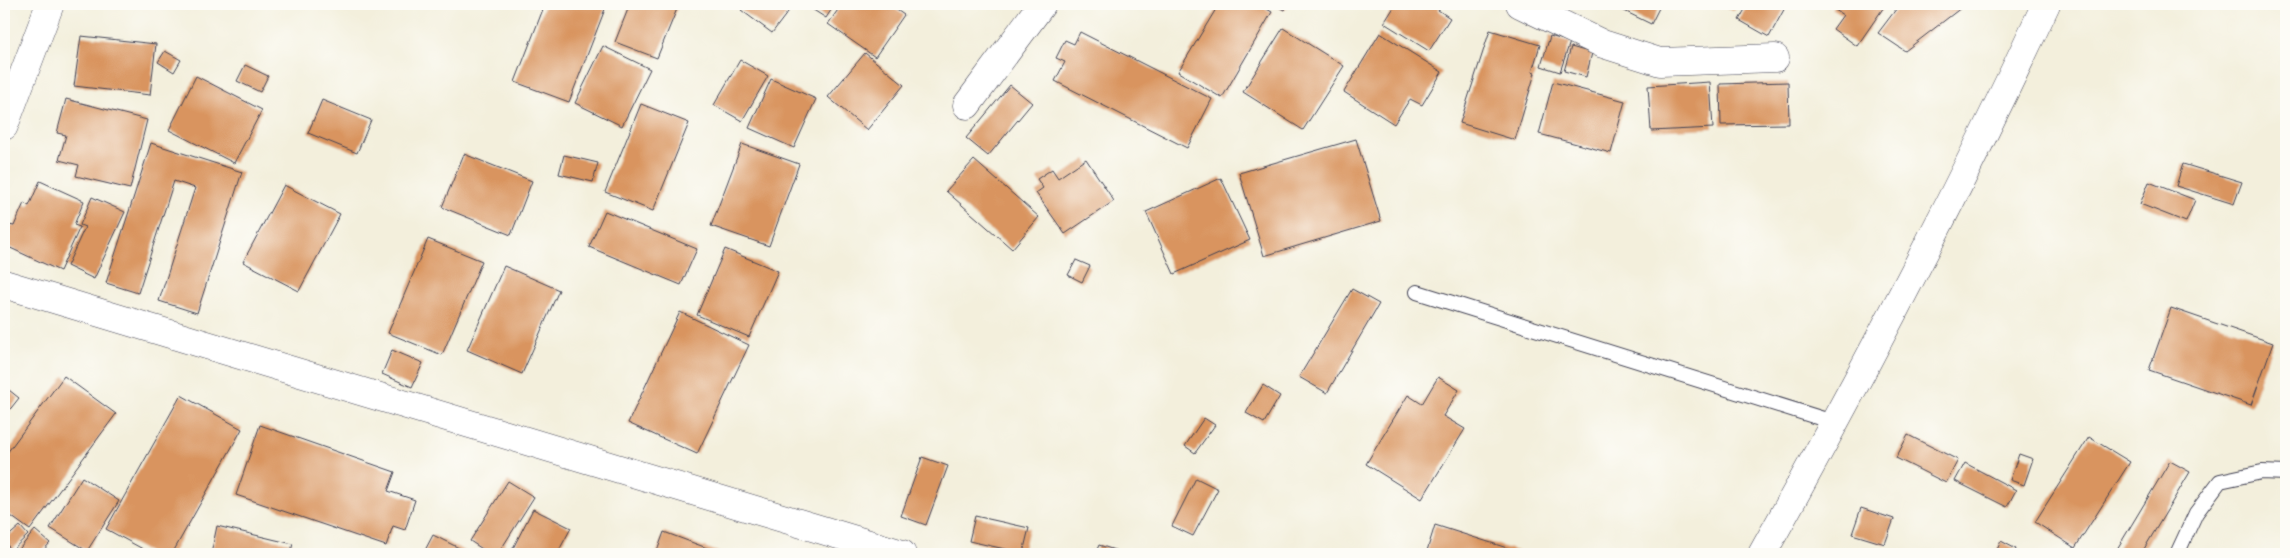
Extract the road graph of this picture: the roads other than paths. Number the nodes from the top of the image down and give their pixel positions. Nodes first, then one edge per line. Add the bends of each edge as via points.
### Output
1 (50, 4) edge
2 (1042, 4) edge
3 (1520, 4) edge
4 (2046, 4) edge
5 (1775, 58) dead end
6 (967, 105) dead end
7 (4, 126) edge
8 (4, 284) edge
9 (1417, 292) dead end
10 (1836, 423) junction
11 (2286, 473) edge
12 (902, 554) edge
13 (1762, 554) edge
14 (2176, 554) edge

1 - 7 street
2 - 6 street
3 - 5 street via 1604,44 1660,62
4 - 10 street via 1986,134
8 - 12 street
9 - 10 lane
10 - 13 street
11 - 14 lane via 2262,472 2220,481 2196,513

